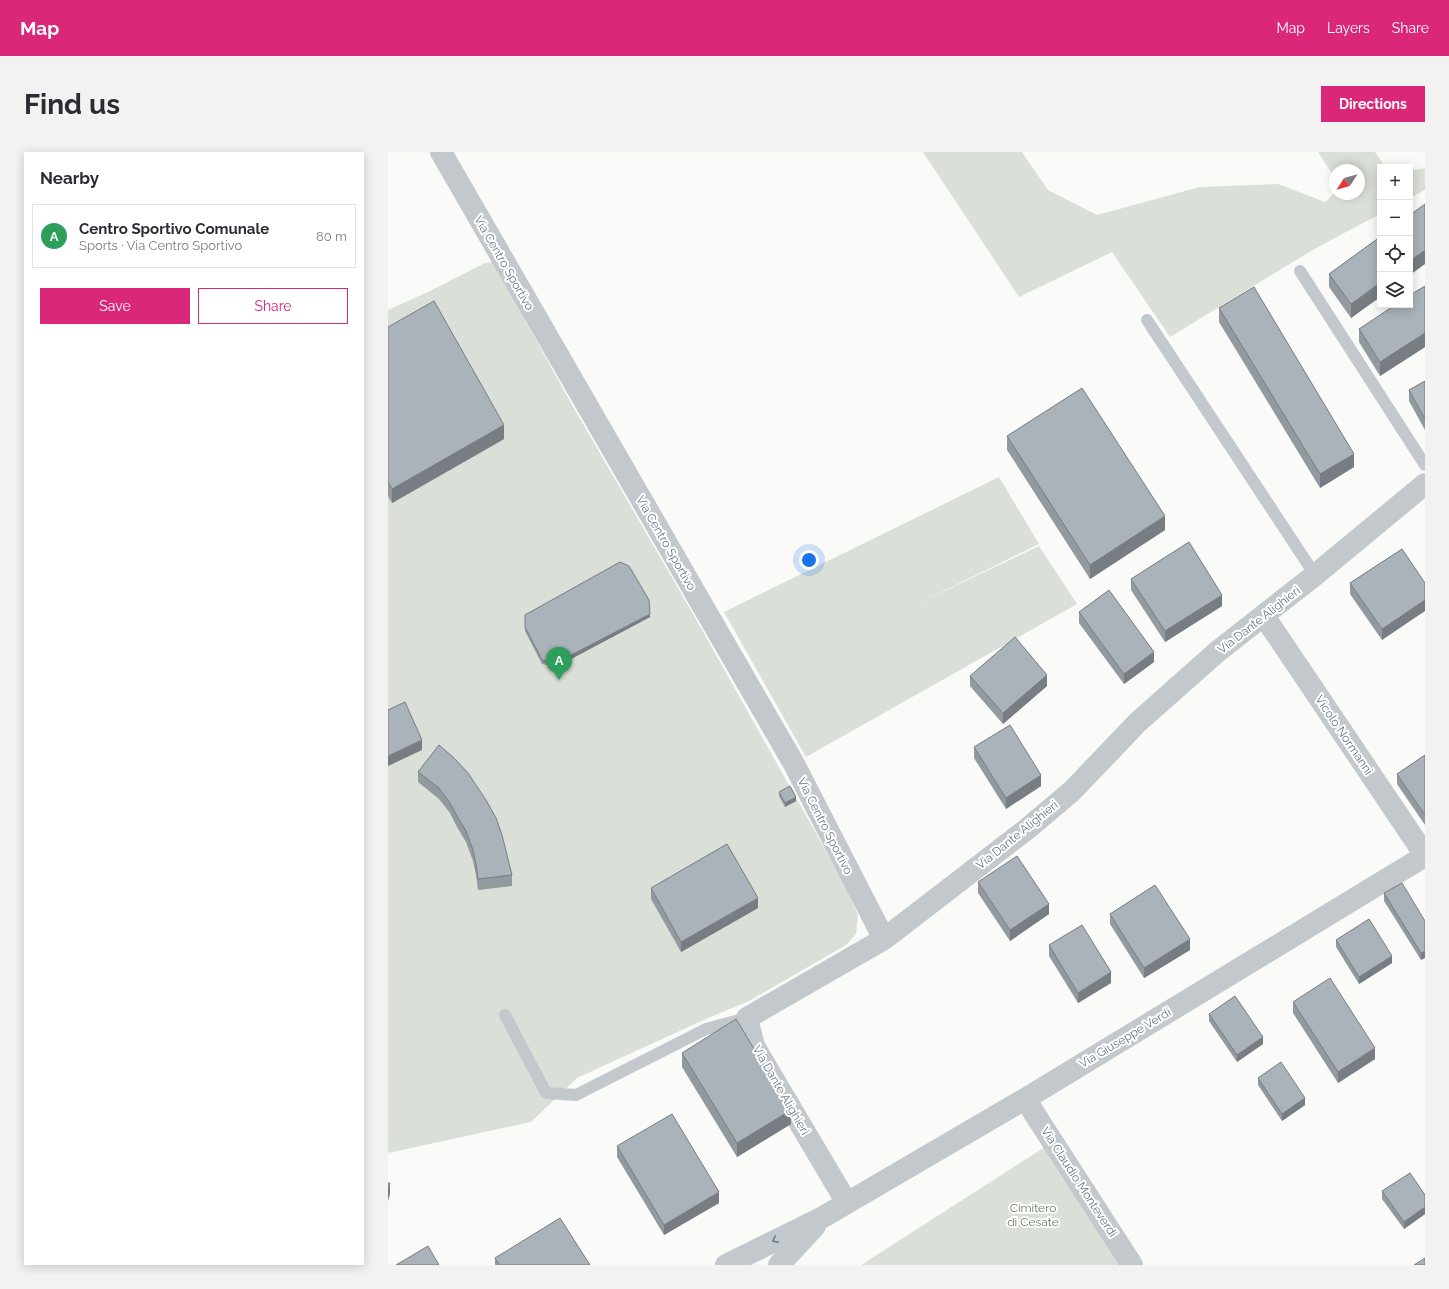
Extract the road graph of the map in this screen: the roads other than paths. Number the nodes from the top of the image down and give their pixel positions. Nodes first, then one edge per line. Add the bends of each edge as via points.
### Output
1 (441, 152) edge
2 (1300, 271) dead end
3 (1147, 320) dead end
4 (1425, 465) edge
5 (1425, 484) edge
6 (1316, 575) junction
7 (1264, 616) junction
8 (1425, 856) edge
9 (884, 939) junction
10 (505, 1015) dead end
11 (747, 1018) junction
12 (1025, 1099) junction
13 (847, 1203) junction
14 (823, 1217) junction
15 (726, 1265) edge
16 (779, 1265) edge
17 (1132, 1265) edge

1 - 9 street, Via Centro Sportivo via 794,764
2 - 4 lane
3 - 6 lane
5 - 6 street, Via Dante Alighieri
6 - 7 street, Via Dante Alighieri
7 - 8 street, Vicolo Normanni
7 - 9 street, Via Dante Alighieri via 1217,652 1138,722 1072,791 1027,829
8 - 12 street, Via Giuseppe Verdi
9 - 11 street, Via Dante Alighieri
10 - 11 lane via 546,1093 576,1096 706,1030
11 - 13 street, Via Dante Alighieri via 754,1046
12 - 13 street, Via Giuseppe Verdi
12 - 17 street, Via Claudio Monteverdi
13 - 14 street, Via Giuseppe Verdi
14 -> 15 street, Via Giuseppe Verdi
14 - 16 street, Via Giuseppe Verdi

